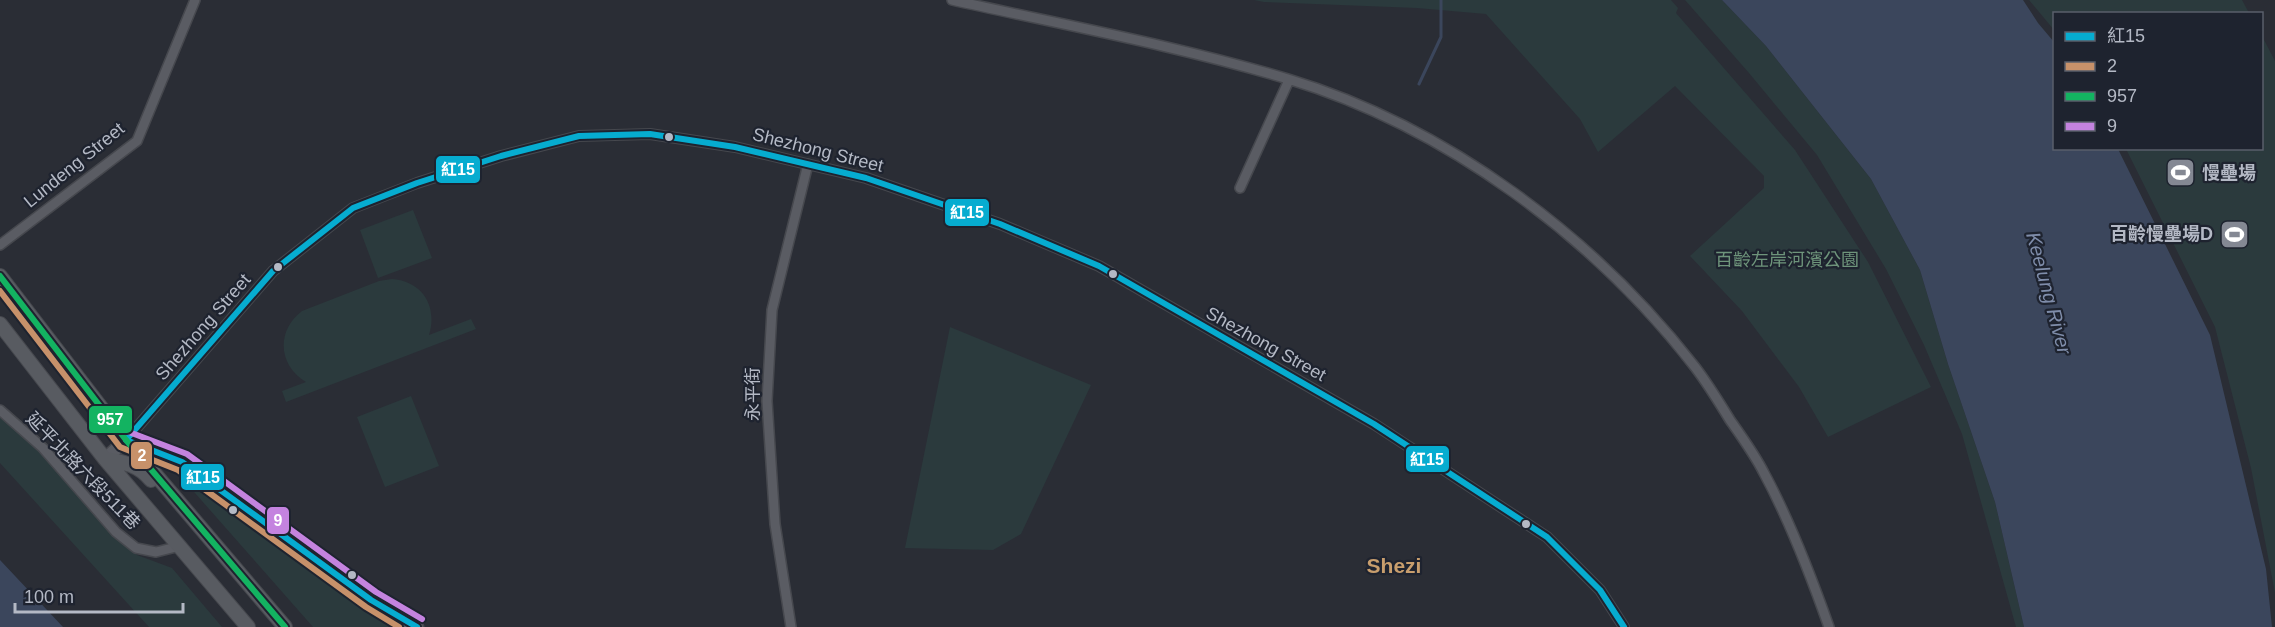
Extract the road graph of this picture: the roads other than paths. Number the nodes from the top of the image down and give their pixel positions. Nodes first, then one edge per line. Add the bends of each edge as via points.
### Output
1 (195, 0) edge
2 (952, 0) edge
3 (1289, 80) junction
4 (808, 164) junction
5 (1240, 188) dead end
6 (0, 245) edge
7 (0, 276) edge
8 (0, 324) edge
9 (0, 410) edge
10 (126, 440) junction
11 (105, 459) junction
12 (180, 546) junction
13 (248, 627) edge
14 (274, 627) edge
15 (285, 627) edge
16 (417, 627) edge
17 (791, 627) edge
18 (1624, 627) edge
19 (1829, 627) edge

1 - 6 street, Lundeng Street via 137,141
2 - 3 street
3 - 5 street
3 - 19 street via 1354,104 1455,153 1557,226 1636,299 1697,369 1764,473
4 - 10 street, Shezhong Street via 735,147 650,134 579,136 428,179 353,208 273,271
4 - 17 street, 永平街 via 772,310 767,401 776,524
4 - 18 street, Shezhong Street via 911,192 1099,266 1374,424 1543,535 1600,590
7 - 10 main road
8 - 11 main road
9 - 12 street, 延平北路六段511巷 via 43,448 116,532 136,548 156,552
10 - 11 street
10 - 15 main road
10 - 16 street via 182,462 371,600
11 - 12 main road
11 - 14 main road via 130,463 146,473
12 - 13 main road

